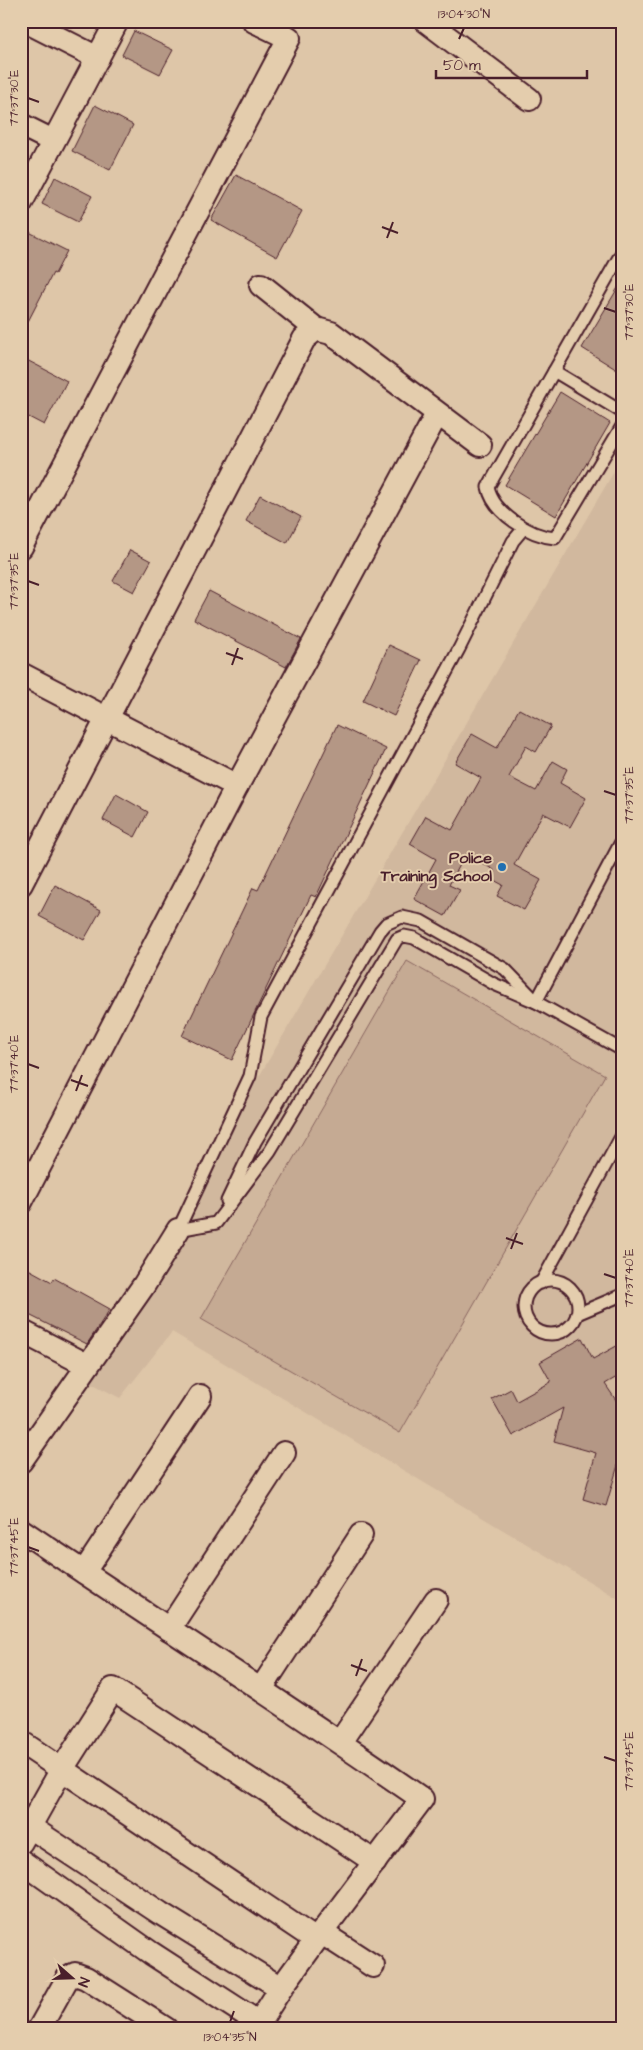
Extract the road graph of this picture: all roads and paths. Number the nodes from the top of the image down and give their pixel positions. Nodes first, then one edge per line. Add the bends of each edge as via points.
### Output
1 (25, 21) edge
2 (117, 21) edge
3 (254, 21) edge
4 (426, 21) edge
5 (98, 58) junction
6 (529, 99) dead end
7 (21, 125) edge
8 (53, 141) junction
9 (21, 203) edge
10 (622, 252) edge
11 (261, 285) dead end
12 (316, 329) junction
13 (554, 371) junction
14 (622, 412) edge
15 (437, 414) junction
16 (622, 426) edge
17 (480, 445) dead end
18 (524, 528) junction
19 (21, 547) edge
20 (21, 674) edge
21 (107, 720) junction
22 (237, 786) junction
23 (622, 840) edge
24 (21, 884) edge
25 (536, 1002) junction
26 (622, 1050) edge
27 (622, 1135) edge
28 (21, 1202) edge
29 (216, 1223) junction
30 (178, 1230) junction
31 (541, 1282) junction
32 (622, 1295) edge
33 (577, 1314) junction
34 (21, 1331) edge
35 (87, 1365) junction
36 (200, 1396) dead end
37 (284, 1452) dead end
38 (21, 1461) edge
39 (21, 1530) edge
40 (361, 1535) dead end
41 (84, 1572) junction
42 (436, 1600) dead end
43 (169, 1630) junction
44 (261, 1689) junction
45 (21, 1742) edge
46 (340, 1742) junction
47 (62, 1769) junction
48 (25, 1834) edge
49 (21, 1861) edge
50 (375, 1862) junction
51 (319, 1936) junction
52 (373, 1966) dead end
53 (281, 1988) junction
54 (257, 2026) edge
55 (39, 2029) edge
56 (166, 2029) edge

1 - 5 street
2 - 5 street
3 - 19 street via 289,38
4 - 6 street
5 - 8 street
7 - 8 street
8 - 9 street
10 - 13 lane
11 - 12 street
12 - 15 street via 331,333
12 - 21 street via 304,339
13 - 14 lane
13 - 18 lane via 488,487 497,506
15 - 17 street
15 - 22 street
16 - 18 lane via 555,538 542,537
18 - 30 lane via 514,541 261,1017 250,1076
20 - 21 street
21 - 22 street
21 - 24 street
22 - 28 street
23 - 25 lane
25 - 26 lane
25 - 29 lane via 494,984 414,938 397,938 270,1151
25 - 29 lane via 505,970 421,921 402,918 386,924 255,1142
27 - 31 lane
29 - 30 lane
30 - 35 street via 144,1285
31 - 33 lane via 558,1281 572,1290
31 - 33 lane via 528,1294 525,1303 525,1312 534,1328 550,1334 559,1333 573,1322
32 - 33 lane
34 - 35 street
35 - 38 street
36 - 41 street
37 - 43 street
39 - 41 street
40 - 44 street
41 - 43 street
42 - 46 street
43 - 44 street
44 - 46 street
45 - 47 street
46 - 50 street via 422,1799
47 - 48 street
47 - 50 street via 113,1689
47 - 51 street
48 - 53 street
49 - 54 street
50 - 51 street
51 - 52 street
51 - 53 street
53 - 54 street
55 - 56 street via 67,1979 75,1974

